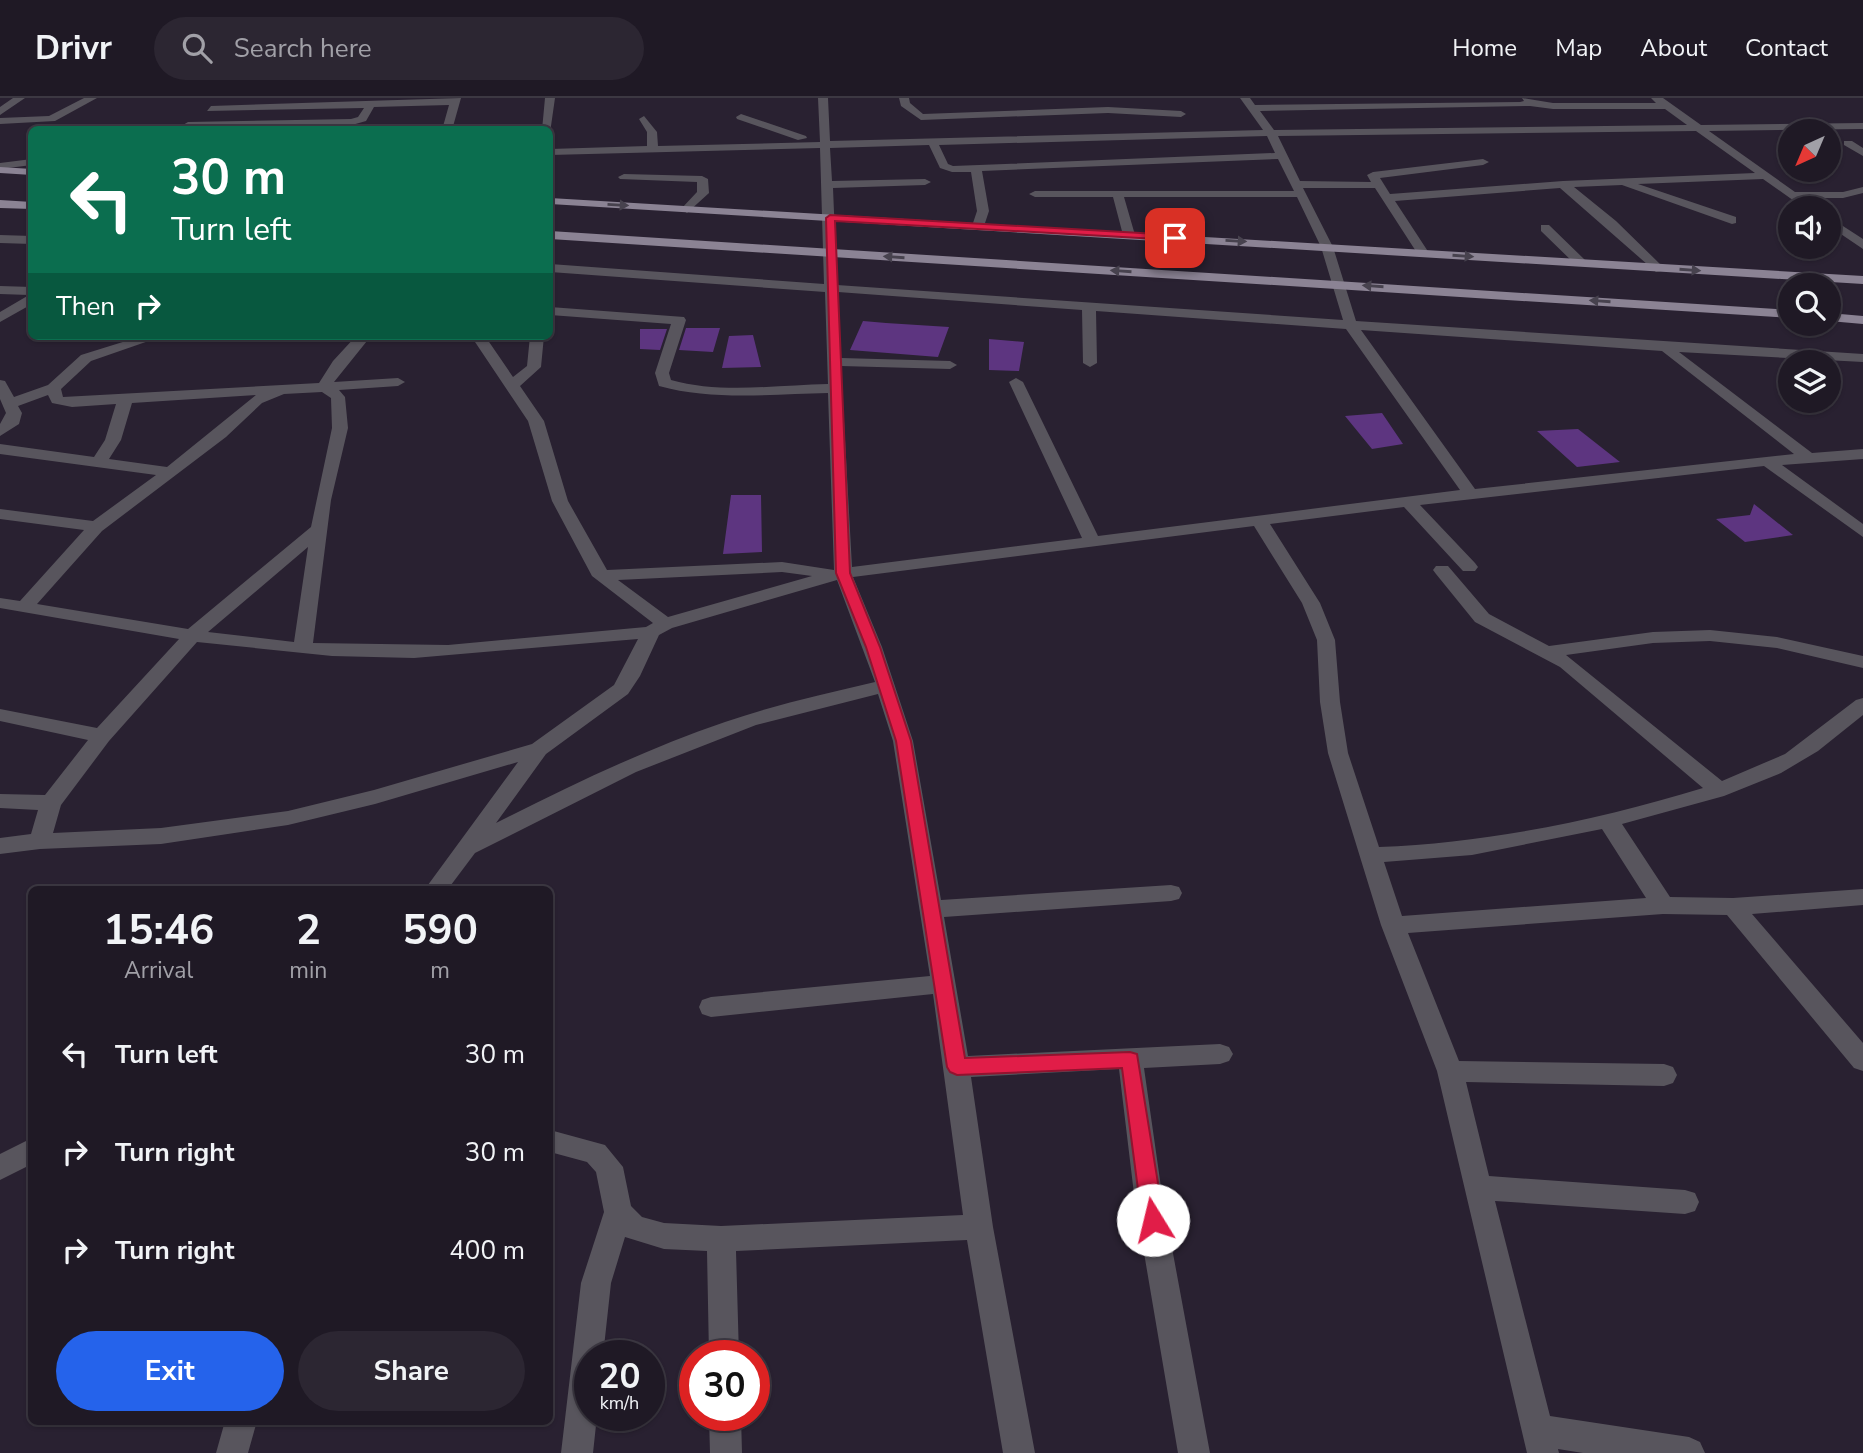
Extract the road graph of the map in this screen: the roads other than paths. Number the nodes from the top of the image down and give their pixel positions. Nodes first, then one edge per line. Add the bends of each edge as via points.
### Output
1 (20, 98) edge
2 (92, 98) edge
3 (225, 98) edge
4 (550, 98) edge
5 (823, 98) edge
6 (904, 98) edge
7 (1170, 98) edge
8 (1311, 98) edge
9 (1656, 98) edge
10 (456, 100) edge
11 (1529, 100) edge
12 (1248, 103) edge
13 (371, 104) junction
14 (1667, 106) junction
15 (1318, 108) junction
16 (211, 110) junction
17 (0, 112) edge
18 (1181, 114) junction
19 (741, 117) dead end
20 (644, 119) dead end
21 (0, 121) edge
22 (187, 126) edge
23 (295, 126) edge
24 (448, 126) edge
25 (547, 126) edge
26 (1863, 126) edge
27 (1699, 128) junction
28 (1271, 133) junction
29 (1188, 135) junction
30 (932, 141) junction
31 (819, 142) junction
32 (1848, 143) dead end
33 (653, 149) junction
34 (553, 152) edge
35 (1863, 153) edge
36 (1282, 156) junction
37 (1483, 162) dead end
38 (28, 163) edge
39 (1098, 163) junction
40 (0, 168) edge
41 (976, 168) junction
42 (28, 172) edge
43 (1766, 176) junction
44 (624, 177) dead end
45 (1103, 178) dead end
46 (925, 182) dead end
47 (1563, 184) junction
48 (1626, 184) junction
49 (828, 185) junction
50 (1377, 185) junction
51 (1298, 189) junction
52 (1863, 190) edge
53 (1035, 194) dead end
54 (1118, 195) junction
55 (1793, 195) joint
56 (1387, 198) junction
57 (553, 201) edge
58 (0, 204) edge
59 (28, 206) edge
60 (687, 209) junction
61 (830, 218) junction
62 (1732, 220) dead end
63 (978, 226) junction
64 (1545, 228) dead end
65 (1841, 229) edge
66 (553, 235) edge
67 (1129, 235) junction
68 (0, 239) edge
69 (28, 240) edge
70 (1863, 245) edge
71 (1327, 247) junction
72 (830, 253) junction
73 (1423, 253) junction
74 (1581, 263) junction
75 (553, 268) edge
76 (1656, 268) junction
77 (1863, 280) edge
78 (1338, 284) junction
79 (832, 287) junction
80 (0, 290) edge
81 (28, 291) edge
82 (28, 300) edge
83 (1089, 306) junction
84 (553, 311) edge
85 (1778, 313) edge
86 (0, 318) edge
87 (1841, 318) edge
88 (1863, 320) edge
89 (1351, 326) junction
90 (143, 340) edge
91 (360, 340) edge
92 (481, 340) edge
93 (537, 340) edge
94 (1666, 347) junction
95 (1863, 358) edge
96 (835, 362) junction
97 (1090, 363) dead end
98 (950, 365) dead end
99 (398, 382) dead end
100 (1016, 382) dead end
101 (0, 384) edge
102 (512, 385) junction
103 (324, 386) junction
104 (53, 388) junction
105 (836, 388) junction
106 (281, 390) junction
107 (125, 400) junction
108 (9, 404) junction
109 (0, 431) edge
110 (0, 449) edge
111 (1863, 454) edge
112 (1809, 458) junction
113 (1767, 461) junction
114 (99, 462) junction
115 (170, 472) junction
116 (1471, 494) junction
117 (1409, 502) junction
118 (0, 514) edge
119 (1259, 520) junction
120 (96, 527) junction
121 (319, 529) junction
122 (1863, 531) edge
123 (1092, 540) junction
124 (1469, 567) dead end
125 (1442, 570) dead end
126 (835, 575) junction
127 (601, 576) junction
128 (0, 603) edge
129 (24, 607) junction
130 (658, 628) junction
131 (194, 634) junction
132 (303, 647) junction
133 (1550, 651) junction
134 (1863, 662) edge
135 (886, 686) junction
136 (1863, 704) edge
137 (0, 715) edge
138 (102, 736) junction
139 (539, 749) junction
140 (1719, 790) junction
141 (0, 801) edge
142 (51, 803) junction
143 (1608, 821) junction
144 (40, 841) junction
145 (0, 846) edge
146 (467, 847) junction
147 (1371, 855) junction
148 (438, 886) edge
149 (1171, 893) dead end
150 (1863, 897) edge
151 (1663, 905) junction
152 (1733, 907) junction
153 (931, 909) junction
154 (1393, 925) junction
155 (943, 984) junction
156 (711, 1006) dead end
157 (1220, 1054) dead end
158 (1130, 1059) junction
159 (1863, 1060) edge
160 (957, 1067) junction
161 (1450, 1070) junction
162 (1664, 1075) dead end
163 (553, 1142) edge
164 (28, 1152) edge
165 (0, 1168) edge
166 (1478, 1187) junction
167 (1685, 1202) dead end
168 (618, 1212) junction
169 (979, 1227) junction
170 (721, 1239) junction
171 (724, 1340) edge
172 (240, 1425) edge
173 (725, 1431) edge
174 (1540, 1441) edge
175 (232, 1453) edge
176 (577, 1453) edge
177 (726, 1453) edge
178 (1019, 1453) edge
179 (1194, 1453) edge
180 (1689, 1453) edge

1 - 17 street
2 - 21 street via 51,120
3 - 16 street
4 - 25 street
5 - 31 street
6 - 18 street via 921,117 1108,110
7 - 18 street
8 - 15 street
9 - 14 street
10 - 13 street
10 - 24 street
11 - 14 street via 1553,106
11 - 15 street
12 - 15 street
12 - 28 street
13 - 16 street
13 - 23 street via 357,122
14 - 27 street
16 - 22 street
18 - 29 street
19 - 31 street
20 - 33 street via 652,132
26 - 27 street
27 - 28 street
27 - 43 street
28 - 29 street
28 - 36 street
29 - 30 street
30 - 31 street
30 - 41 street via 947,168
31 - 33 street
31 - 49 street
32 - 35 street
33 - 34 street
36 - 39 street
36 - 51 street
37 - 50 street via 1380,173 1372,178
38 - 40 street
39 - 41 street
39 - 45 street
40 - 42 main road
41 - 63 street via 983,211
43 - 48 street
43 - 55 street
44 - 60 street via 702,179 703,193
46 - 49 street
47 - 48 street
47 - 56 street
47 - 76 street
48 - 62 street
49 - 61 street
50 - 51 street
50 - 56 street
51 - 54 street
51 - 71 street
52 - 55 street via 1843,195
53 - 54 street
54 - 67 street
56 - 73 street
57 -> 60 main road
58 - 59 main road
60 - 61 main road
61 - 63 main road
61 - 72 street
63 - 67 main road
64 - 74 street
65 - 70 street
66 - 72 main road
67 -> 71 main road
68 - 69 street
71 - 73 main road
71 - 78 street
78 -> 72 main road
72 - 79 street
73 -> 74 main road
74 - 76 main road
75 - 79 street
76 -> 77 main road
85 -> 78 main road
78 - 89 street
79 - 83 street
79 - 96 street
80 - 81 street
82 - 86 street
83 - 89 street
83 - 97 street
84 - 105 street via 679,320 662,373 664,383 671,386
87 - 88 main road
89 - 94 street
89 - 116 street
90 - 104 street via 86,358
91 - 103 street
92 - 102 street
93 - 102 street via 534,367
94 - 95 street
94 - 112 street
96 - 98 street
96 - 105 street
99 - 103 street
100 - 123 street
101 - 108 street
102 - 127 street via 536,421 560,501
103 - 106 street
103 - 121 street via 338,397 340,428
104 - 107 street via 54,397 63,402
104 - 108 street
105 - 126 street
106 - 107 street
106 - 115 street via 257,400
107 - 114 street via 113,440
108 - 109 street via 14,419
110 - 114 street
111 - 112 street
112 - 113 street
113 - 116 street
113 - 122 street
114 - 115 street
115 - 120 street
116 - 117 street
117 - 119 street
117 - 124 street
118 - 120 street
119 - 123 street
119 - 147 street via 1311,603 1326,640 1338,753
120 - 129 street
121 - 131 street
121 - 132 street
123 - 126 street
125 - 133 street via 1493,626
126 - 127 street via 782,567
126 - 130 street
126 - 135 street
127 - 130 street
128 - 129 street
129 - 131 street
130 - 132 street via 479,650 379,652
130 - 139 street via 626,684
131 - 132 street
131 - 138 street
133 - 134 street via 1688,635 1720,636 1780,643
133 - 140 street
135 - 146 street via 716,732 592,783
135 - 153 street via 903,741
136 - 140 street via 1791,759
137 - 138 street
138 - 142 street
139 - 144 street via 288,818 161,836
139 - 146 street
140 - 143 street
141 - 142 street
142 - 144 street
143 - 147 street via 1474,848
143 - 151 street
144 - 145 street
146 - 148 street
147 - 154 street
149 - 153 street
150 - 152 street
151 - 152 street
151 - 154 street
152 - 159 street
153 - 155 street
154 - 161 street
155 - 156 street
155 - 160 street
157 - 158 street
158 - 160 street
158 - 179 street via 1148,1194
160 - 169 street
161 - 162 street
161 - 166 street
163 - 168 street via 595,1153 609,1167
164 - 165 street
166 - 167 street
166 - 174 street
168 - 170 street via 633,1227 664,1236
168 - 176 street via 596,1283
169 - 170 street
169 - 178 street
170 - 171 street
172 - 175 street
173 - 177 street
174 - 180 street

